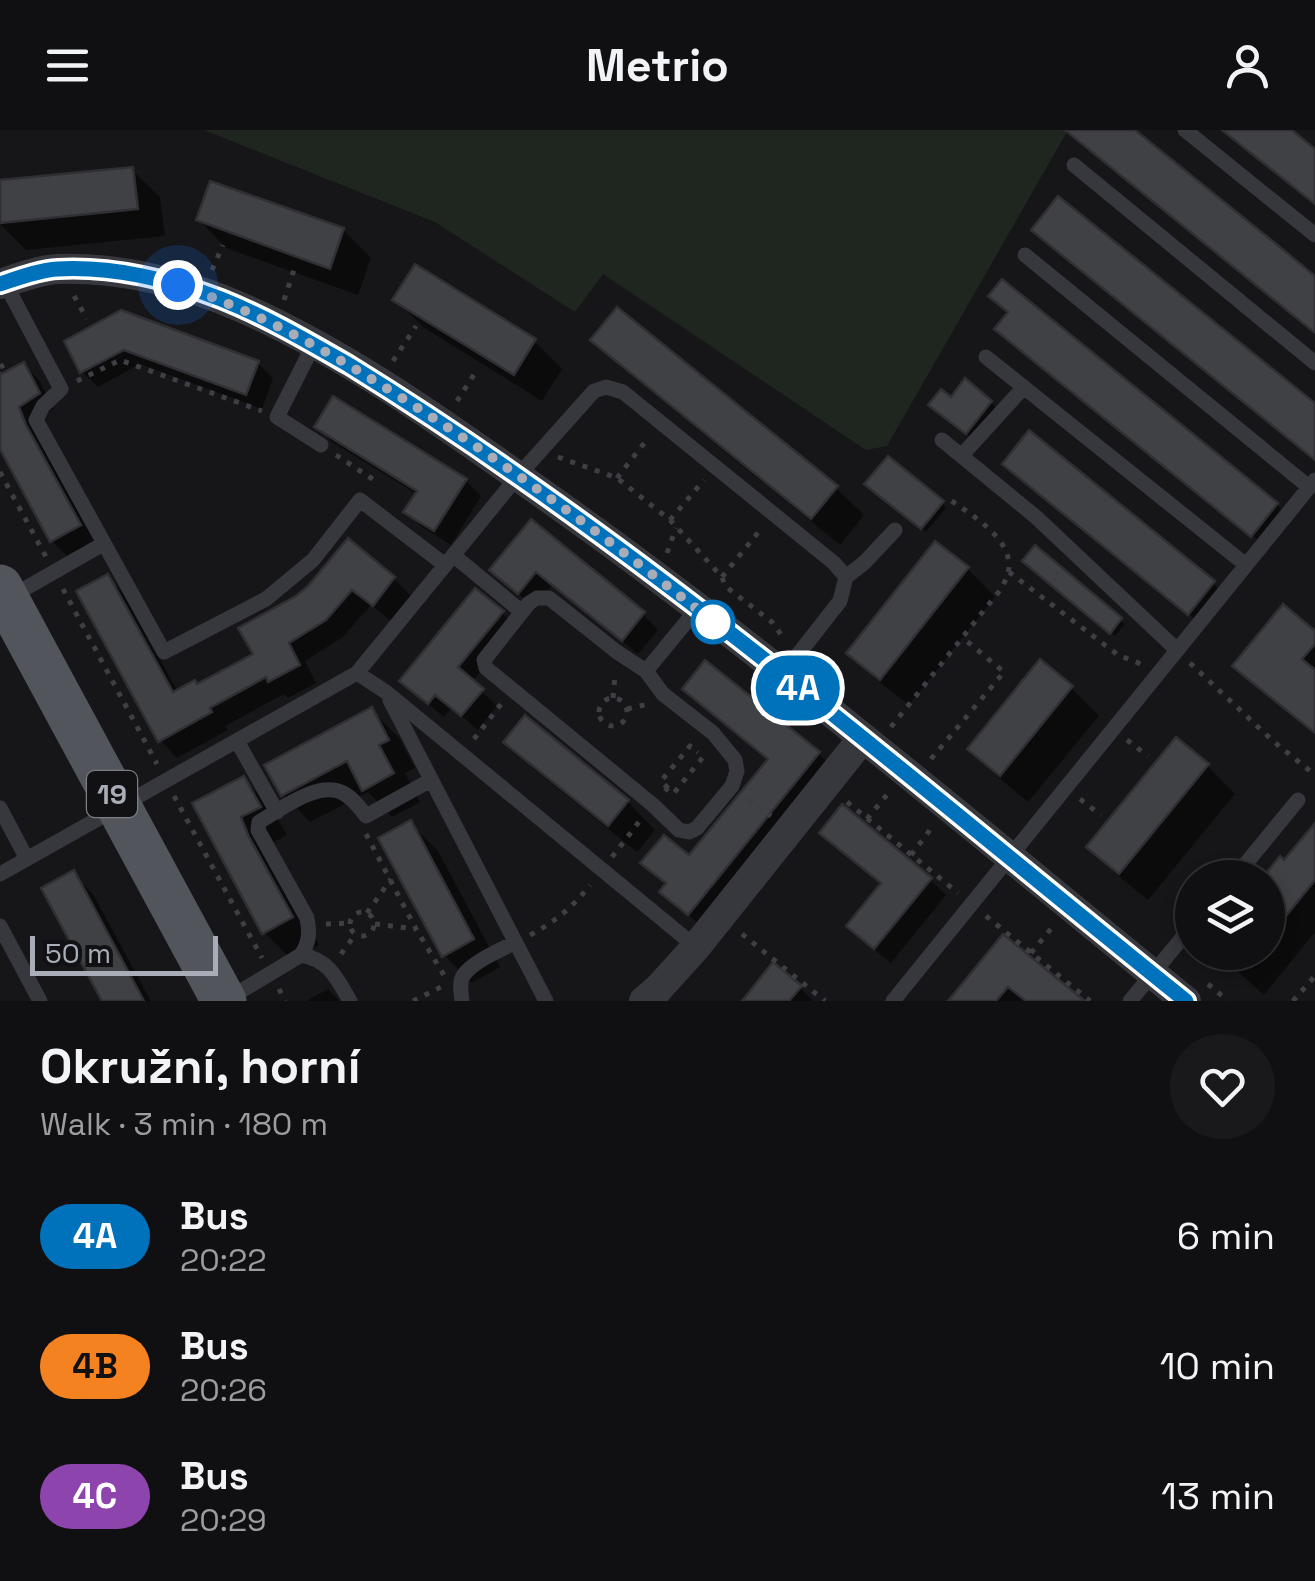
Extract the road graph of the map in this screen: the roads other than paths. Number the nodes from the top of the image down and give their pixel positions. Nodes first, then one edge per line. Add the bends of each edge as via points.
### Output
1 (1185, 130) edge
2 (1074, 165) dead end
3 (1315, 234) edge
4 (1025, 256) dead end
5 (2, 284) edge
6 (314, 344) junction
7 (986, 356) dead end
8 (1315, 363) edge
9 (1024, 387) junction
10 (942, 440) dead end
11 (322, 444) road end
12 (962, 455) junction
13 (518, 476) junction
14 (1312, 484) edge
15 (896, 530) dead end
16 (103, 544) junction
17 (450, 560) junction
18 (1246, 565) junction
19 (846, 577) junction
20 (2, 596) edge
21 (697, 609) junction
22 (522, 612) junction
23 (1177, 650) junction
24 (790, 665) junction
25 (646, 670) junction
26 (357, 674) junction
27 (386, 692) junction
28 (876, 734) junction
29 (237, 740) junction
30 (431, 780) junction
31 (1298, 800) dead end
32 (119, 807) junction
33 (0, 808) edge
34 (277, 812) junction
35 (27, 858) junction
36 (1009, 858) junction
37 (1249, 860) edge
38 (0, 874) edge
39 (0, 926) edge
40 (514, 943) junction
41 (1175, 946) edge
42 (696, 947) junction
43 (301, 956) junction
44 (1152, 974) junction
45 (40, 1001) edge
46 (224, 1001) edge
47 (350, 1001) edge
48 (462, 1001) edge
49 (546, 1001) edge
50 (644, 1001) edge
51 (893, 1001) edge
52 (1130, 1001) edge
53 (1186, 1001) edge

1 - 3 lane
2 - 8 lane
4 - 14 lane
5 - 6 street via 55,269 130,275 220,299
5 - 16 lane via 61,389 36,420
6 - 11 lane via 277,417
6 - 13 street
7 - 9 lane
9 - 12 lane
9 - 18 lane
10 - 12 lane
12 - 23 lane
13 - 17 lane
13 - 19 lane via 594,391 623,392
13 - 21 street
14 - 18 lane
15 - 19 lane
16 - 17 lane via 164,652 266,599 312,560 360,500
16 - 20 lane
17 - 22 lane
17 - 26 lane
18 - 23 lane
19 - 24 lane via 840,601
20 - 32 main road, 19
21 - 24 street
21 - 25 lane
22 - 25 lane via 537,598 549,598
22 - 25 lane via 484,660 486,668 689,832 732,786 735,760
23 - 36 lane
24 - 28 street
26 - 27 lane
26 - 29 lane
27 - 30 lane
27 - 42 lane
28 - 36 street
28 - 42 street
29 - 32 lane
29 - 34 lane
30 - 34 lane via 366,816 341,791 328,790
30 - 40 lane
31 - 37 lane
32 - 35 lane
32 - 46 main road, 19
33 - 35 lane
34 - 43 lane via 259,822 258,830 307,918 310,933
35 - 38 lane
36 - 44 street
36 - 51 lane
39 - 45 lane
40 - 48 lane via 463,976
40 - 49 lane
41 - 44 lane
42 - 50 street
43 - 46 lane
43 - 47 lane via 328,966
44 - 52 lane
44 - 53 street

